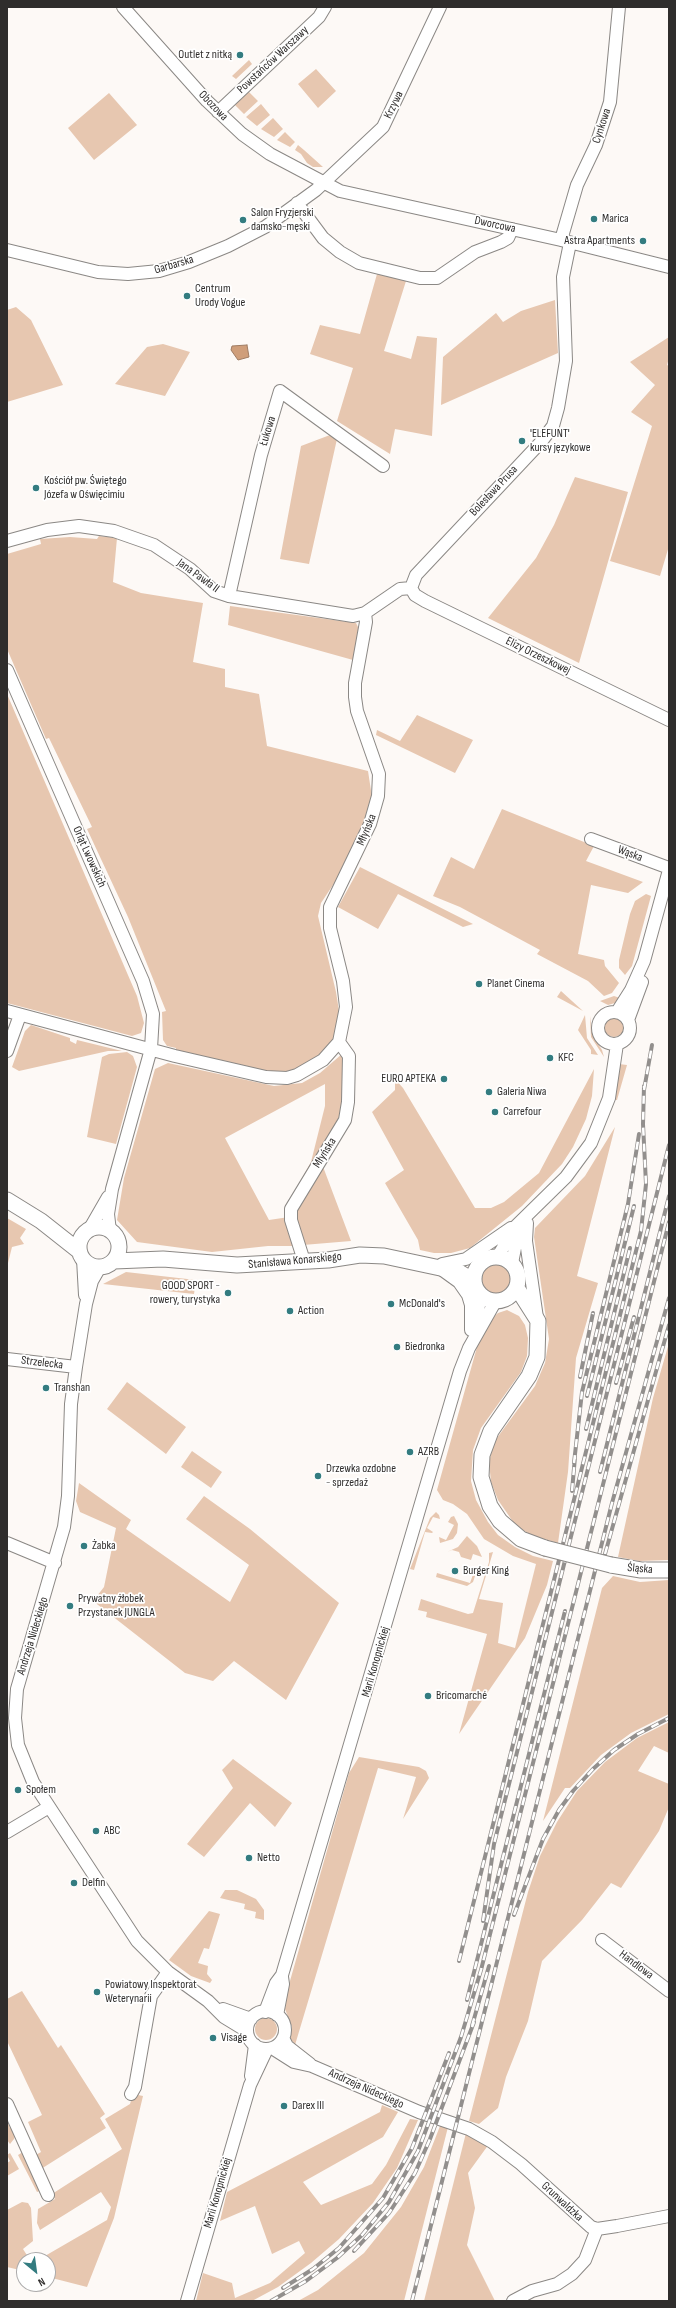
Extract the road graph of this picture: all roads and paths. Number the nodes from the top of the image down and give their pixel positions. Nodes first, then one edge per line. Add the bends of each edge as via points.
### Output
1 (325, 7) edge
2 (440, 7) edge
3 (620, 7) edge
4 (130, 9) edge
5 (218, 112) junction
6 (322, 183) junction
7 (297, 203) junction
8 (512, 229) junction
9 (566, 241) junction
10 (7, 250) edge
11 (669, 267) edge
12 (383, 466) dead end
13 (7, 541) edge
14 (411, 588) junction
15 (229, 596) junction
16 (365, 613) junction
17 (7, 670) edge
18 (669, 720) edge
19 (591, 839) dead end
20 (669, 869) edge
21 (644, 961) junction
22 (7, 1012) edge
23 (617, 1012) junction
24 (20, 1015) junction
25 (628, 1020) junction
26 (339, 1042) junction
27 (613, 1044) junction
28 (151, 1049) junction
29 (7, 1051) edge
30 (112, 1189) junction
31 (7, 1200) edge
32 (41, 1221) junction
33 (521, 1224) junction
34 (110, 1231) junction
35 (87, 1232) junction
36 (119, 1243) junction
37 (81, 1255) junction
38 (498, 1256) junction
39 (163, 1259) junction
40 (114, 1261) junction
41 (304, 1261) junction
42 (512, 1263) junction
43 (478, 1266) junction
44 (100, 1267) junction
45 (442, 1267) junction
46 (474, 1281) junction
47 (517, 1288) junction
48 (495, 1299) junction
49 (86, 1304) junction
50 (538, 1321) junction
51 (471, 1330) junction
52 (539, 1340) junction
53 (468, 1348) junction
54 (7, 1359) edge
55 (76, 1367) junction
56 (7, 1542) edge
57 (55, 1563) junction
58 (669, 1570) edge
59 (11, 1698) edge
60 (49, 1806) junction
61 (7, 1832) edge
62 (602, 1940) dead end
63 (168, 1972) junction
64 (669, 1991) edge
65 (208, 2001) junction
66 (271, 2014) junction
67 (251, 2019) junction
68 (247, 2031) junction
69 (283, 2038) junction
70 (254, 2045) junction
71 (269, 2049) junction
72 (312, 2066) junction
73 (250, 2085) junction
74 (131, 2094) dead end
75 (7, 2104) edge
76 (469, 2130) joint
77 (48, 2195) dead end
78 (669, 2216) edge
79 (597, 2229) junction
80 (187, 2301) edge
81 (513, 2301) edge

1 - 5 street, Powstańców Warszawy via 319,17
2 - 6 street, Krzywa via 383,127
3 - 9 street, Cynkowa via 610,102 596,145 577,186
4 - 5 street, Obozowa
5 - 6 street, Obozowa via 258,146
6 - 7 street, Garbarska
6 - 8 street, Dworcowa via 340,191
7 - 8 street via 323,238 340,252 359,263 420,278 437,278 457,262 508,238
7 - 10 street, Garbarska via 265,227 245,238 189,262 159,271 128,274 98,272
8 - 9 street, Dworcowa
9 - 11 street, Dworcowa
9 - 14 street, Bolesława Prusa via 563,277 566,361 553,426 416,575
12 - 15 street, Łukowa via 280,391 261,455
13 - 15 street, Jana Pawła II via 47,530 79,526 114,531 154,545 190,569 214,591
14 - 16 street, Jana Pawła II via 400,589
14 - 18 street, Elizy Orzeszkowej via 425,601
15 - 16 street, Jana Pawła II via 353,616
16 - 26 street, Młyńska via 366,622 355,675 356,697 357,711 378,768 378,796 370,824 330,907 330,928 343,982 346,1007
17 - 28 street, Orląt Lwowskich via 143,981 153,1014
19 - 20 street, Wąska
20 - 21 street
21 - 23 street via 632,990
21 - 25 street via 641,987
22 - 24 street
23 - 25 street
23 - 27 street via 604,1016 598,1026 600,1037
24 - 28 street
24 - 29 street
25 - 27 street via 628,1036
26 - 28 street via 323,1060 307,1071 287,1078 266,1077
26 - 41 street, Młyńska via 349,1056 345,1120 291,1209 291,1220
27 - 33 street via 603,1112 596,1132 566,1177
28 - 30 street, Orląt Lwowskich
30 - 34 street, Orląt Lwowskich via 108,1214
30 - 35 street, Orląt Lwowskich
31 - 32 main road
32 - 35 main road via 68,1232
32 - 37 main road
33 - 38 street
33 - 42 street
33 - 45 street via 466,1259
33 - 50 street
34 - 35 main road via 100,1227
34 - 36 main road, Stanisława Konarskiego
35 - 37 main road via 81,1240
36 - 39 main road, Stanisława Konarskiego via 135,1251
36 - 40 main road
37 - 44 main road via 93,1267
37 - 49 street, Andrzeja Nideckiego
38 - 42 main road
38 - 43 main road via 483,1260
39 - 40 main road, Stanisława Konarskiego
39 - 41 main road, Stanisława Konarskiego via 237,1265
40 - 44 main road, Stanisława Konarskiego
41 - 45 main road, Stanisława Konarskiego via 360,1255 394,1257
42 - 47 main road via 519,1274
43 - 45 main road, Stanisława Konarskiego
43 - 46 main road
44 - 49 street, Andrzeja Nideckiego via 92,1281
45 - 46 main road, Stanisława Konarskiego via 460,1272
45 - 51 street via 459,1282 468,1295 471,1305
46 - 48 main road
47 - 48 main road
47 - 50 main road
48 - 51 street, Marii Konopnickiej
48 - 52 main road via 523,1308
48 - 53 street, Marii Konopnickiej
49 - 55 street, Andrzeja Nideckiego
50 - 52 main road
51 - 53 street, Marii Konopnickiej
52 - 58 main road, Śląska, bridge via 537,1357 530,1376 499,1418 485,1444 481,1477 490,1506 500,1521 521,1539 545,1548 611,1565
53 - 66 street, Marii Konopnickiej via 282,1975 284,1984
54 - 55 street, Strzelecka
55 - 57 street, Andrzeja Nideckiego via 70,1419 67,1511
56 - 57 street
57 - 59 street, Andrzeja Nideckiego
59 - 60 street, Andrzeja Nideckiego via 22,1758 33,1782
60 - 61 street
60 - 63 street, Andrzeja Nideckiego via 132,1935
62 - 64 street, Handlowa
63 - 65 street, Andrzeja Nideckiego
63 - 74 street via 151,1996 136,2087
65 - 67 street, Andrzeja Nideckiego
65 - 68 street, Andrzeja Nideckiego via 224,2017
66 - 67 street
66 - 69 street via 284,2028
67 - 68 street
68 - 70 street
69 - 71 street
69 - 72 street, Andrzeja Nideckiego via 287,2046
70 - 71 street
70 - 73 street, Marii Konopnickiej
71 - 72 street, Andrzeja Nideckiego via 294,2062
71 - 73 street, Marii Konopnickiej
72 - 76 street, Andrzeja Nideckiego via 419,2112
73 - 80 street, Marii Konopnickiej
75 - 77 street
76 - 79 street, Grunwaldzka via 492,2142 521,2164 585,2224
78 - 79 street, Grunwaldzka
79 - 81 street via 585,2260 572,2274 557,2284 532,2291

